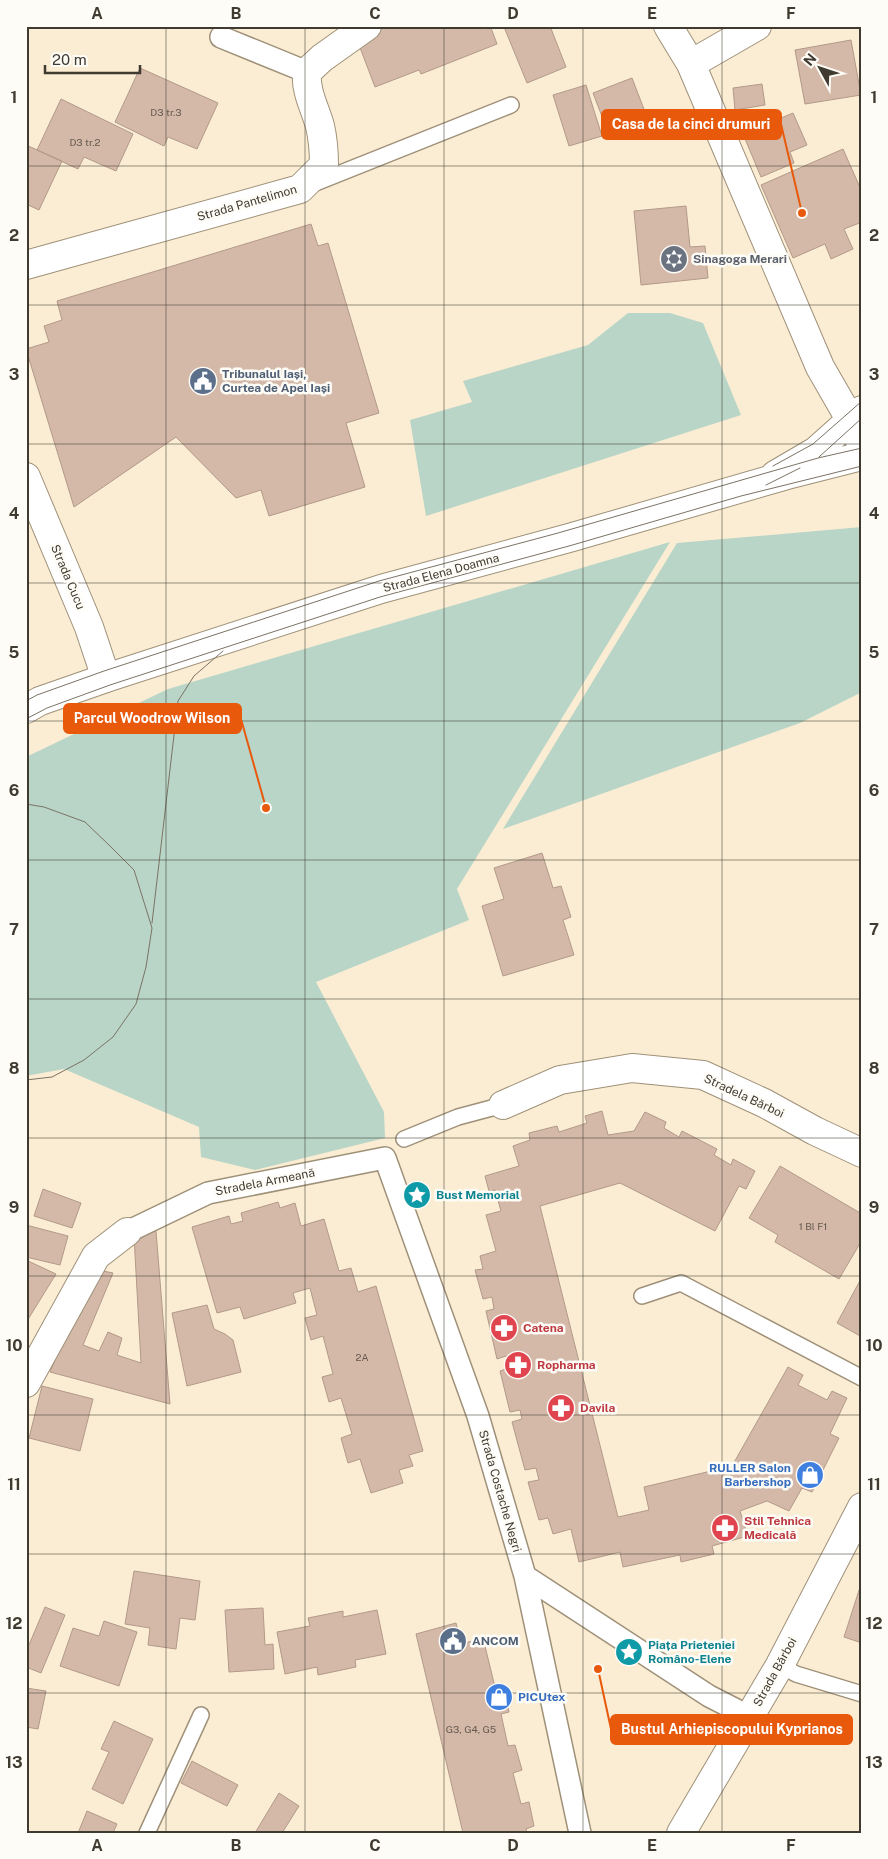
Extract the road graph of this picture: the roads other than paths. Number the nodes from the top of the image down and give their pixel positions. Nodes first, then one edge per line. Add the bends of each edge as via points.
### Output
1 (367, 26) edge
2 (668, 26) edge
3 (757, 26) edge
4 (221, 37) dead end
5 (691, 64) junction
6 (307, 72) junction
7 (511, 105) dead end
8 (300, 189) junction
9 (26, 265) edge
10 (856, 415) edge
11 (862, 445) edge
12 (862, 456) edge
13 (26, 477) edge
14 (760, 483) junction
15 (106, 678) junction
16 (26, 709) edge
17 (503, 1106) joint
18 (404, 1139) dead end
19 (862, 1153) edge
20 (385, 1158) joint
21 (127, 1232) joint
22 (642, 1296) dead end
23 (862, 1378) edge
24 (26, 1383) edge
25 (862, 1507) edge
26 (525, 1576) junction
27 (780, 1665) junction
28 (862, 1694) edge
29 (201, 1714) dead end
30 (750, 1717) junction
31 (682, 1832) edge
32 (146, 1833) edge
33 (580, 1833) edge

1 - 6 street
2 - 5 street
3 - 5 street
4 - 6 street
5 - 10 street via 820,367
6 - 8 street, Strada Pantelimon via 306,83 324,145 324,166
7 - 8 lane
8 - 9 street, Strada Pantelimon
10 - 11 street
10 - 14 street via 816,450
12 - 14 street, Strada Elena Doamna
13 - 15 street, Strada Cucu via 89,627
14 - 15 street, Strada Elena Doamna via 381,589
15 - 16 street, Strada Elena Doamna
17 - 18 lane via 458,1117
17 - 19 street, Stradela Bărboi via 560,1080 632,1068 703,1076
20 - 21 street, Stradela Armeană via 208,1193
20 - 26 street, Strada Costache Negri via 478,1416
21 - 24 street, Stradela Armeană via 96,1256
22 - 23 lane via 680,1284
25 - 27 street, Strada Bărboi
26 - 30 street via 709,1696
26 - 33 street, Strada Costache Negri
27 - 28 lane via 796,1674
27 - 30 street, Strada Bărboi
29 - 32 lane
30 - 31 street, Strada Bărboi

